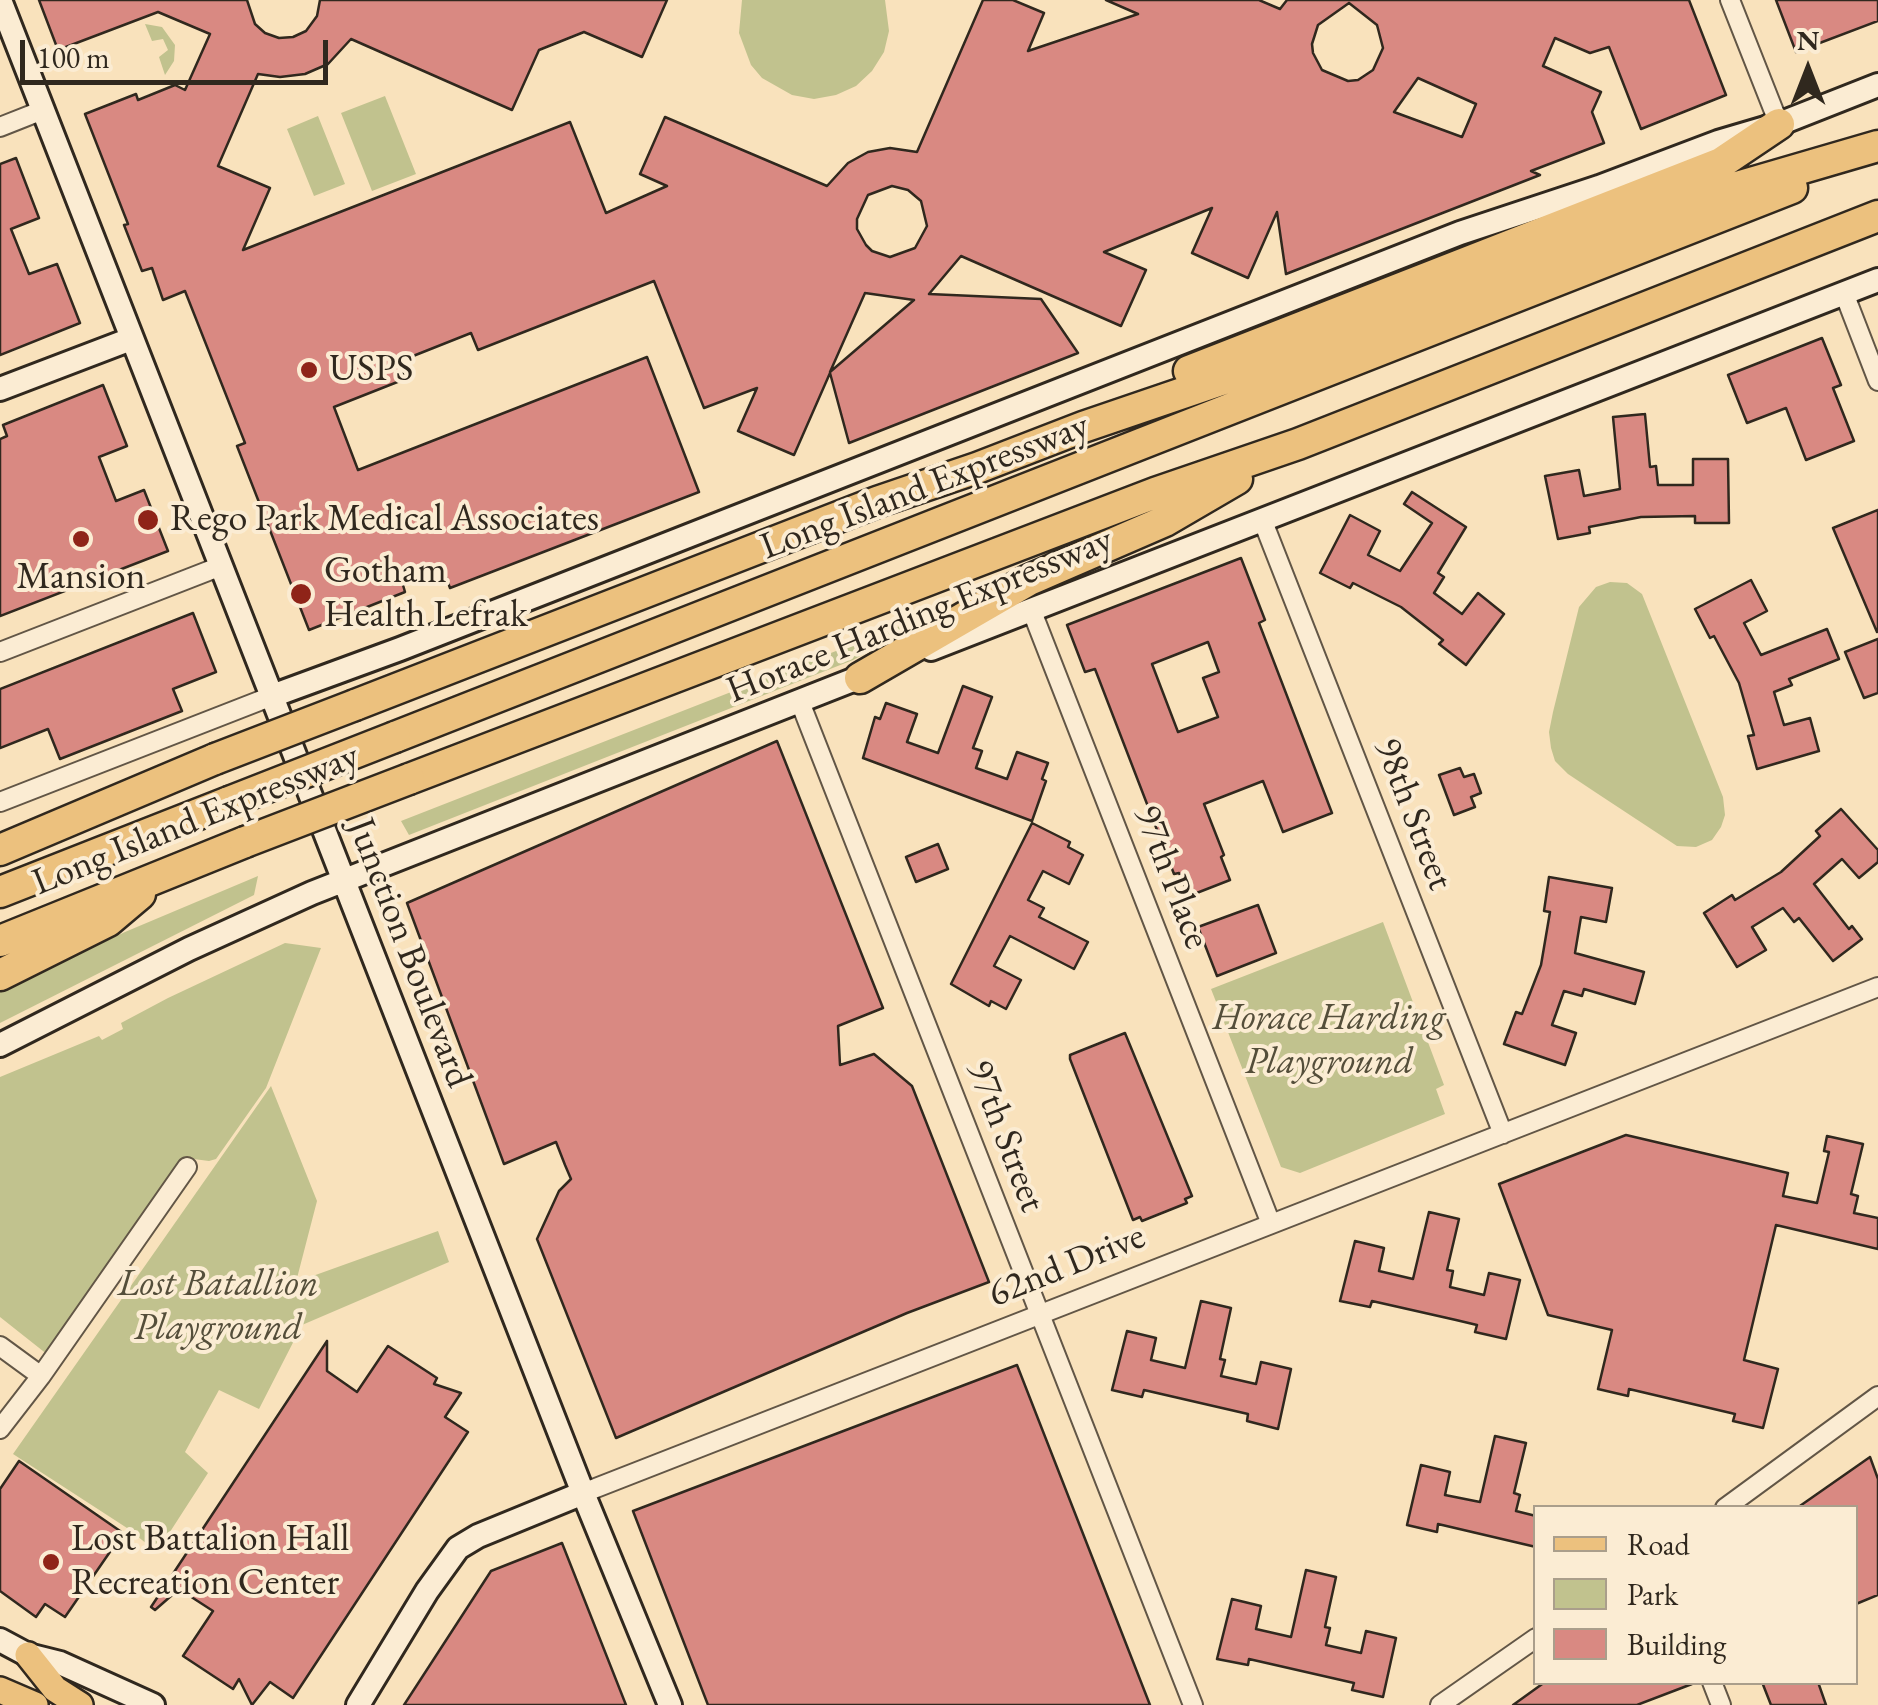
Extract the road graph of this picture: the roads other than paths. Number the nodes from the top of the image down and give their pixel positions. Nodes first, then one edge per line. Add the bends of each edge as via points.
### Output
1 (0, 0) edge
2 (1730, 0) edge
3 (1878, 86) edge
4 (42, 110) junction
5 (1778, 124) junction
6 (0, 127) edge
7 (1878, 149) edge
8 (1869, 222) edge
9 (1878, 280) edge
10 (1844, 293) junction
11 (131, 339) junction
12 (1878, 381) edge
13 (0, 390) edge
14 (1298, 444) junction
15 (877, 502) junction
16 (1262, 519) junction
17 (220, 566) junction
18 (1030, 610) junction
19 (0, 652) edge
20 (860, 678) junction
21 (272, 696) junction
22 (800, 702) junction
23 (140, 789) junction
24 (0, 802) edge
25 (0, 838) edge
26 (0, 850) edge
27 (162, 876) junction
28 (343, 881) junction
29 (0, 892) edge
30 (0, 941) edge
31 (0, 976) edge
32 (1878, 987) edge
33 (0, 1044) edge
34 (1503, 1134) junction
35 (187, 1167) dead end
36 (1271, 1224) junction
37 (1040, 1315) junction
38 (0, 1346) edge
39 (41, 1376) junction
40 (1878, 1396) edge
41 (0, 1429) edge
42 (582, 1493) junction
43 (1730, 1505) edge
44 (0, 1640) edge
45 (1533, 1640) edge
46 (28, 1656) junction
47 (0, 1690) edge
48 (35, 1705) edge
49 (80, 1705) edge
50 (153, 1705) edge
51 (358, 1705) edge
52 (670, 1705) edge
53 (1193, 1705) edge
54 (1440, 1705) edge

1 - 4 main road, Junction Boulevard
2 - 5 street
3 - 5 main road
4 - 6 street
4 - 11 main road, Junction Boulevard
5 - 15 highway via 1721,163 989,451
5 - 21 main road via 1443,240
7 - 15 highway via 1734,188 1332,344
7 - 29 highway, Long Island Expressway, bridge via 1739,210
8 - 14 highway, Long Island Expressway
9 - 10 main road, Horace Harding Expressway
10 - 12 street
10 - 16 main road, Horace Harding Expressway
11 - 13 main road
11 - 17 main road, Junction Boulevard
14 - 20 highway via 1164,520 1029,580
14 - 27 highway, Long Island Expressway, bridge via 1136,500
15 - 23 highway, bridge
16 - 18 main road, Horace Harding Expressway
16 - 34 street, 98th Street
17 - 19 street
17 - 21 main road, Junction Boulevard
18 - 20 main road, Horace Harding Expressway
18 - 36 street, 97th Place
20 - 22 main road, Horace Harding Expressway
21 - 24 street
21 - 28 main road, Junction Boulevard
22 - 28 main road, Horace Harding Expressway
22 - 37 street, 97th Street
23 - 25 highway
23 - 26 highway
27 - 30 highway, Long Island Expressway
27 - 31 highway via 108,920
28 - 33 main road, Horace Harding Expressway via 188,949
28 - 42 main road, Junction Boulevard
32 - 34 street, 62nd Drive
34 - 36 street, 62nd Drive
35 - 39 street
36 - 37 street, 62nd Drive
37 - 42 street, 62nd Drive
37 - 53 street, 97th Street
38 - 39 street
39 - 41 street
40 - 43 street
42 - 51 main road, 62nd Drive via 458,1548
42 - 52 main road, Junction Boulevard
44 - 46 main road
45 - 54 street
46 - 49 main road via 54,1689
46 - 50 main road via 60,1663
47 - 48 main road

